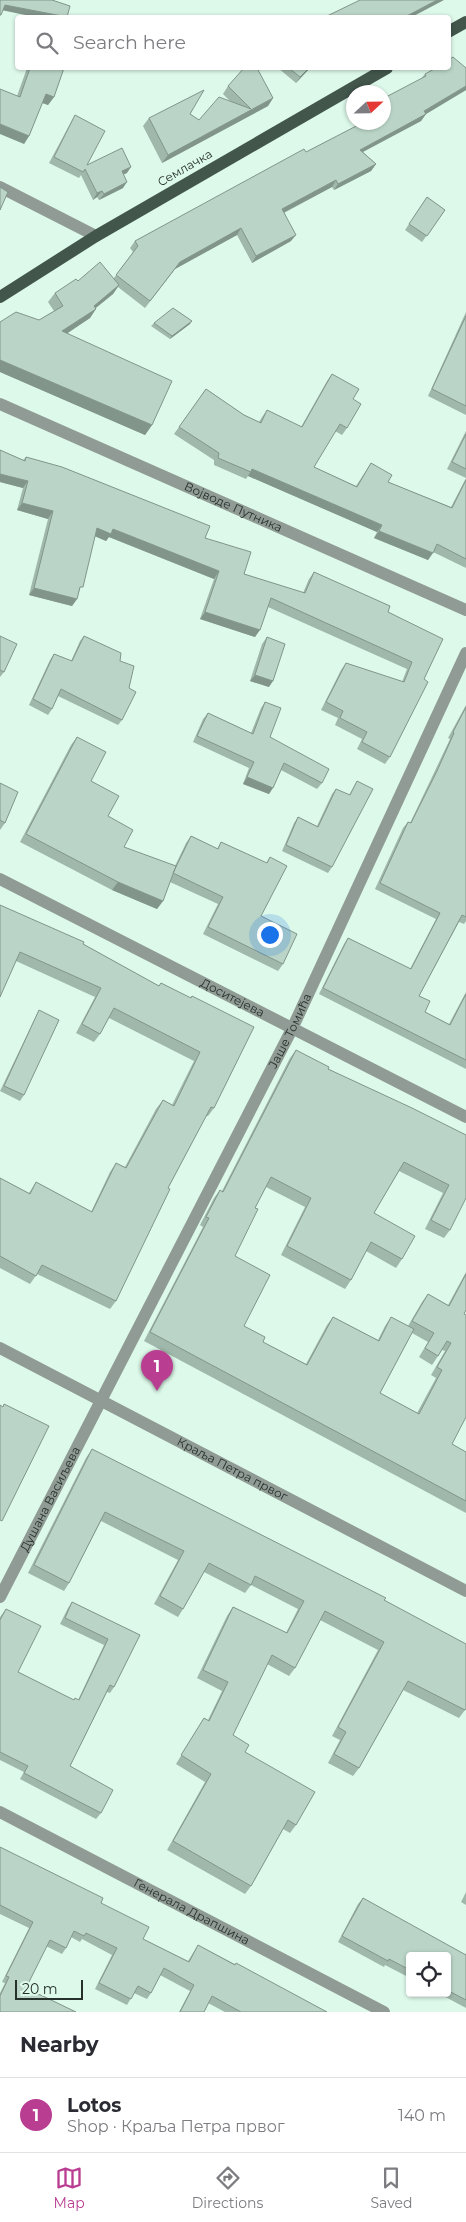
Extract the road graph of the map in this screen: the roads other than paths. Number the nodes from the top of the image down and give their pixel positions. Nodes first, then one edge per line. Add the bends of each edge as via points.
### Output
1 (466, 22) edge
2 (451, 30) edge
3 (384, 70) edge
4 (0, 187) edge
5 (96, 236) junction
6 (0, 297) edge
7 (0, 404) edge
8 (466, 610) edge
9 (466, 653) edge
10 (0, 879) edge
11 (292, 1029) junction
12 (466, 1117) edge
13 (0, 1348) edge
14 (101, 1402) junction
15 (466, 1591) edge
16 (0, 1597) edge
17 (0, 1812) edge
18 (384, 2012) edge

1 - 2 main road
3 - 5 main road, Семлачка
4 - 5 street
5 - 6 main road, Семлачка
7 - 8 street, Војводе Путника
9 - 11 street, Јаше Томића
10 - 11 street, Доситејева
11 - 12 street, Доситејева
11 - 14 street, Јаше Томића
13 - 14 street, Краља Петра првог
14 - 15 street, Краља Петра првог
14 - 16 street, Душана Васиљева
17 - 18 street, Генерала Драпшина

